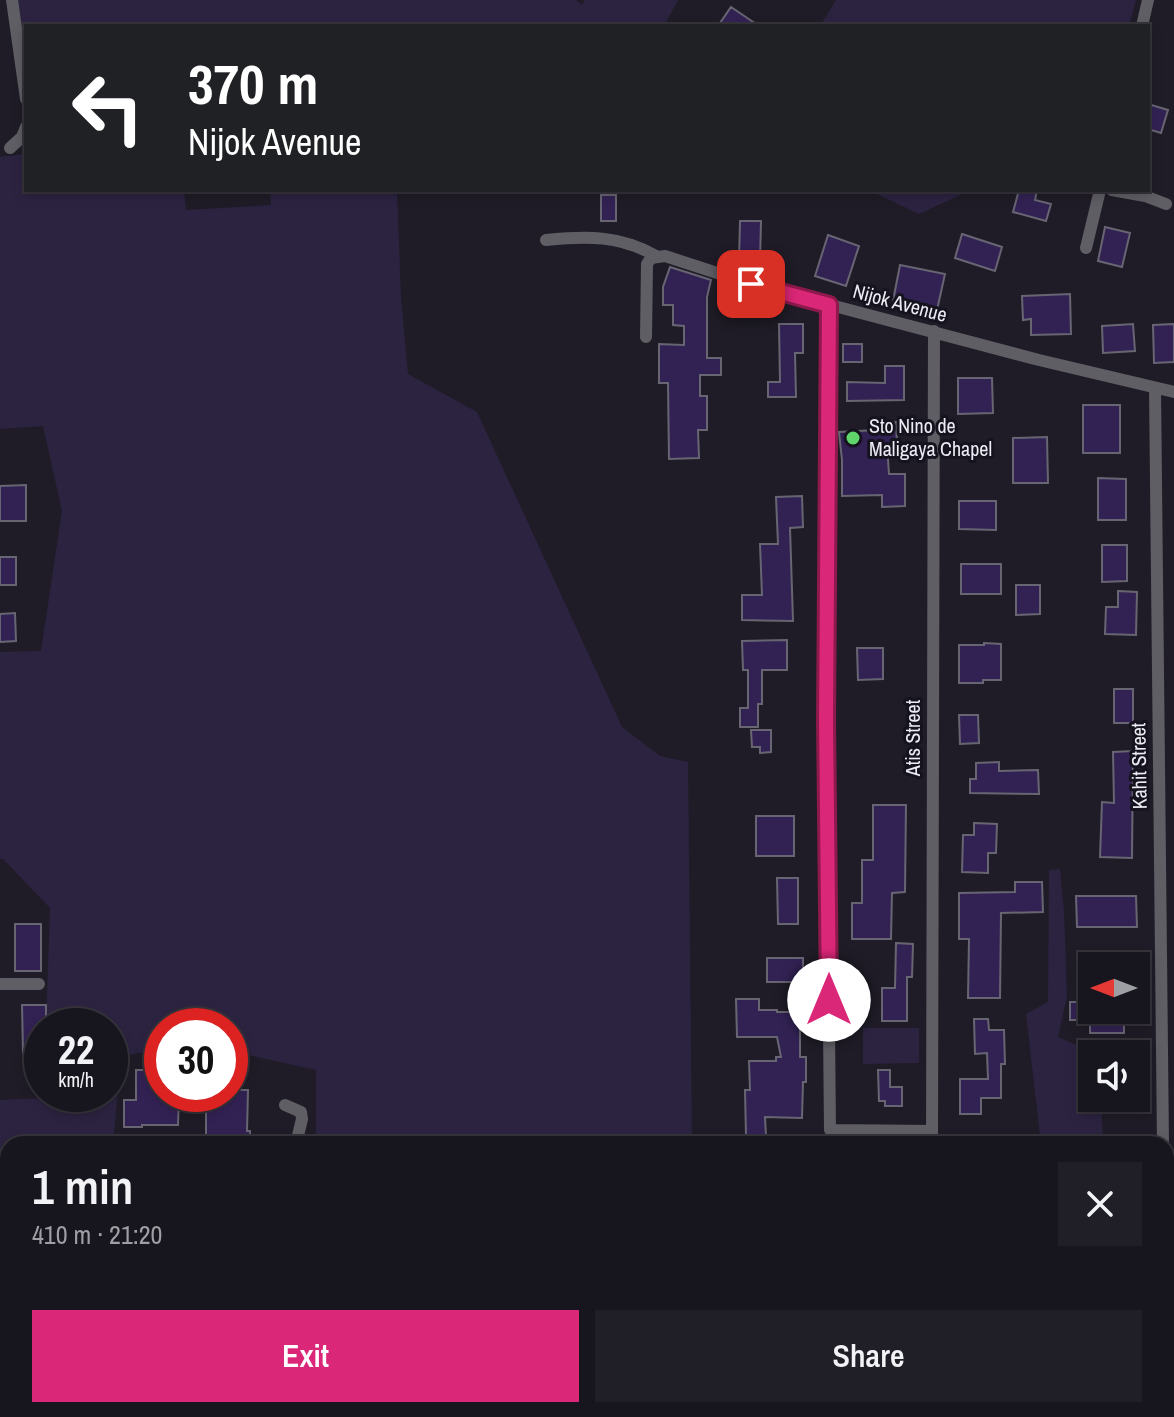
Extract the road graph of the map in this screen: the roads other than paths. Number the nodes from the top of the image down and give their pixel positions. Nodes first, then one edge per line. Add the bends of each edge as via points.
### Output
1 (12, 0) edge
2 (1148, 0) edge
3 (1142, 24) edge
4 (24, 85) edge
5 (24, 132) edge
6 (5, 149) edge
7 (1100, 192) edge
8 (1123, 192) edge
9 (1166, 204) dead end
10 (546, 240) dead end
11 (1086, 248) dead end
12 (656, 256) junction
13 (829, 305) junction
14 (934, 331) junction
15 (646, 337) dead end
16 (1155, 388) junction
17 (1174, 392) edge
18 (0, 984) edge
19 (39, 984) dead end
20 (285, 1105) dead end
21 (298, 1136) edge
22 (917, 1136) edge
23 (932, 1136) edge
24 (1163, 1136) edge

1 - 4 street
2 - 3 street
5 - 6 street
7 - 11 street
8 - 9 street
10 - 12 street, Nijok Avenue via 601,237
12 - 13 street, Nijok Avenue
12 - 15 street via 647,264
13 - 14 street, Nijok Avenue
13 - 22 street via 830,1130
14 - 16 street, Nijok Avenue
14 - 23 street, Atis Street
16 - 17 street, Nijok Avenue
16 - 24 street, Kahit Street
18 - 19 street
20 - 21 street via 301,1112

